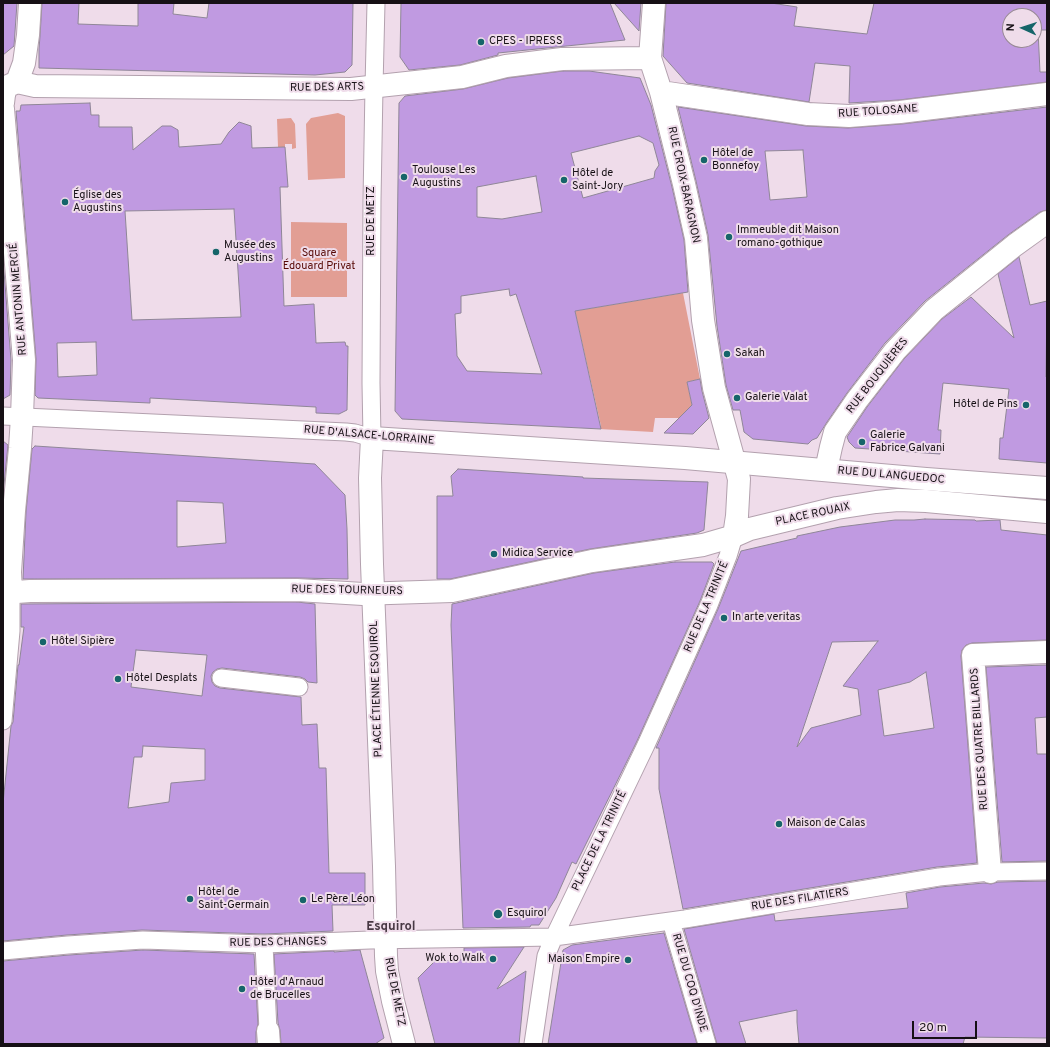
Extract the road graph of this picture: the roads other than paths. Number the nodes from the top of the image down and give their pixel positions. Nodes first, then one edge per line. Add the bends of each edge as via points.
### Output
1 (30, 3) edge
2 (376, 3) edge
3 (654, 3) edge
4 (650, 58) junction
5 (374, 87) junction
6 (7, 90) edge
7 (661, 92) junction
8 (1047, 94) edge
9 (3, 109) edge
10 (1047, 222) edge
11 (13, 417) edge
12 (372, 438) junction
13 (735, 462) junction
14 (826, 470) junction
15 (1047, 488) edge
16 (926, 502) joint
17 (1047, 512) edge
18 (734, 536) junction
19 (703, 545) joint
20 (7, 592) edge
21 (374, 593) junction
22 (1047, 652) edge
23 (221, 678) dead end
24 (298, 688) dead end
25 (3, 721) edge
26 (646, 745) joint
27 (1047, 871) edge
28 (990, 872) junction
29 (671, 921) junction
30 (554, 937) junction
31 (385, 940) junction
32 (264, 944) junction
33 (3, 951) edge
34 (268, 1037) edge
35 (404, 1044) edge
36 (533, 1044) edge
37 (707, 1044) edge

1 - 6 street via 24,63
2 - 5 street, RUE DE METZ
3 - 4 street, RUE CROIX-BARAGNON
4 - 5 street, RUE DES ARTS via 562,59 506,66 462,77
4 - 7 street, RUE CROIX-BARAGNON
5 - 6 street, RUE DES ARTS via 326,89 35,86
5 - 12 street, RUE DE METZ
7 - 8 street, RUE TOLOSANE via 808,114 849,116
7 - 13 street, RUE CROIX-BARAGNON via 696,238 703,320 714,388
9 - 11 street, RUE ANTONIN MERCIÉ via 24,360
10 - 14 street, RUE BOUQUIÈRES via 934,310 894,351 835,432
11 - 12 street, RUE D'ALSACE-LORRAINE via 346,432
11 - 20 street, RUE ANTONIN MERCIÉ via 20,448
12 - 13 street, RUE D'ALSACE-LORRAINE
12 - 21 street, PLACE ÉTIENNE ESQUIROL via 370,478
13 - 14 street, RUE DU LANGUEDOC
13 - 18 street, RUE DE LA TRINITÉ via 739,479
14 - 15 street, RUE DU LANGUEDOC
16 - 17 street, RUE DU LANGUEDOC
16 - 18 street, PLACE ROUAIX via 890,501 837,508 750,529
18 - 19 street, PLACE ROUAIX
18 - 26 street, RUE DE LA TRINITÉ via 709,605
19 - 21 street, RUE DES TOURNEURS via 592,561 452,591
20 - 21 street, RUE DES TOURNEURS via 298,590
20 - 25 street via 10,631
21 - 31 street, PLACE ÉTIENNE ESQUIROL
22 - 28 street, RUE DES QUATRE BILLARDS via 974,655
23 - 24 street
26 - 30 street, PLACE DE LA TRINITÉ
27 - 28 street, RUE DES FILATIERS
28 - 29 street, RUE DES FILATIERS via 939,877
29 - 30 street, RUE DES FILATIERS
29 - 37 street, RUE DU COQ D'INDE
30 - 31 street, RUE DES CHANGES
30 - 36 street, PLACE DE LA TRINITÉ via 546,956
31 - 32 street, RUE DES CHANGES
31 - 35 street, RUE DE METZ via 387,971
32 - 33 street, RUE DES CHANGES via 143,940
32 - 34 street

